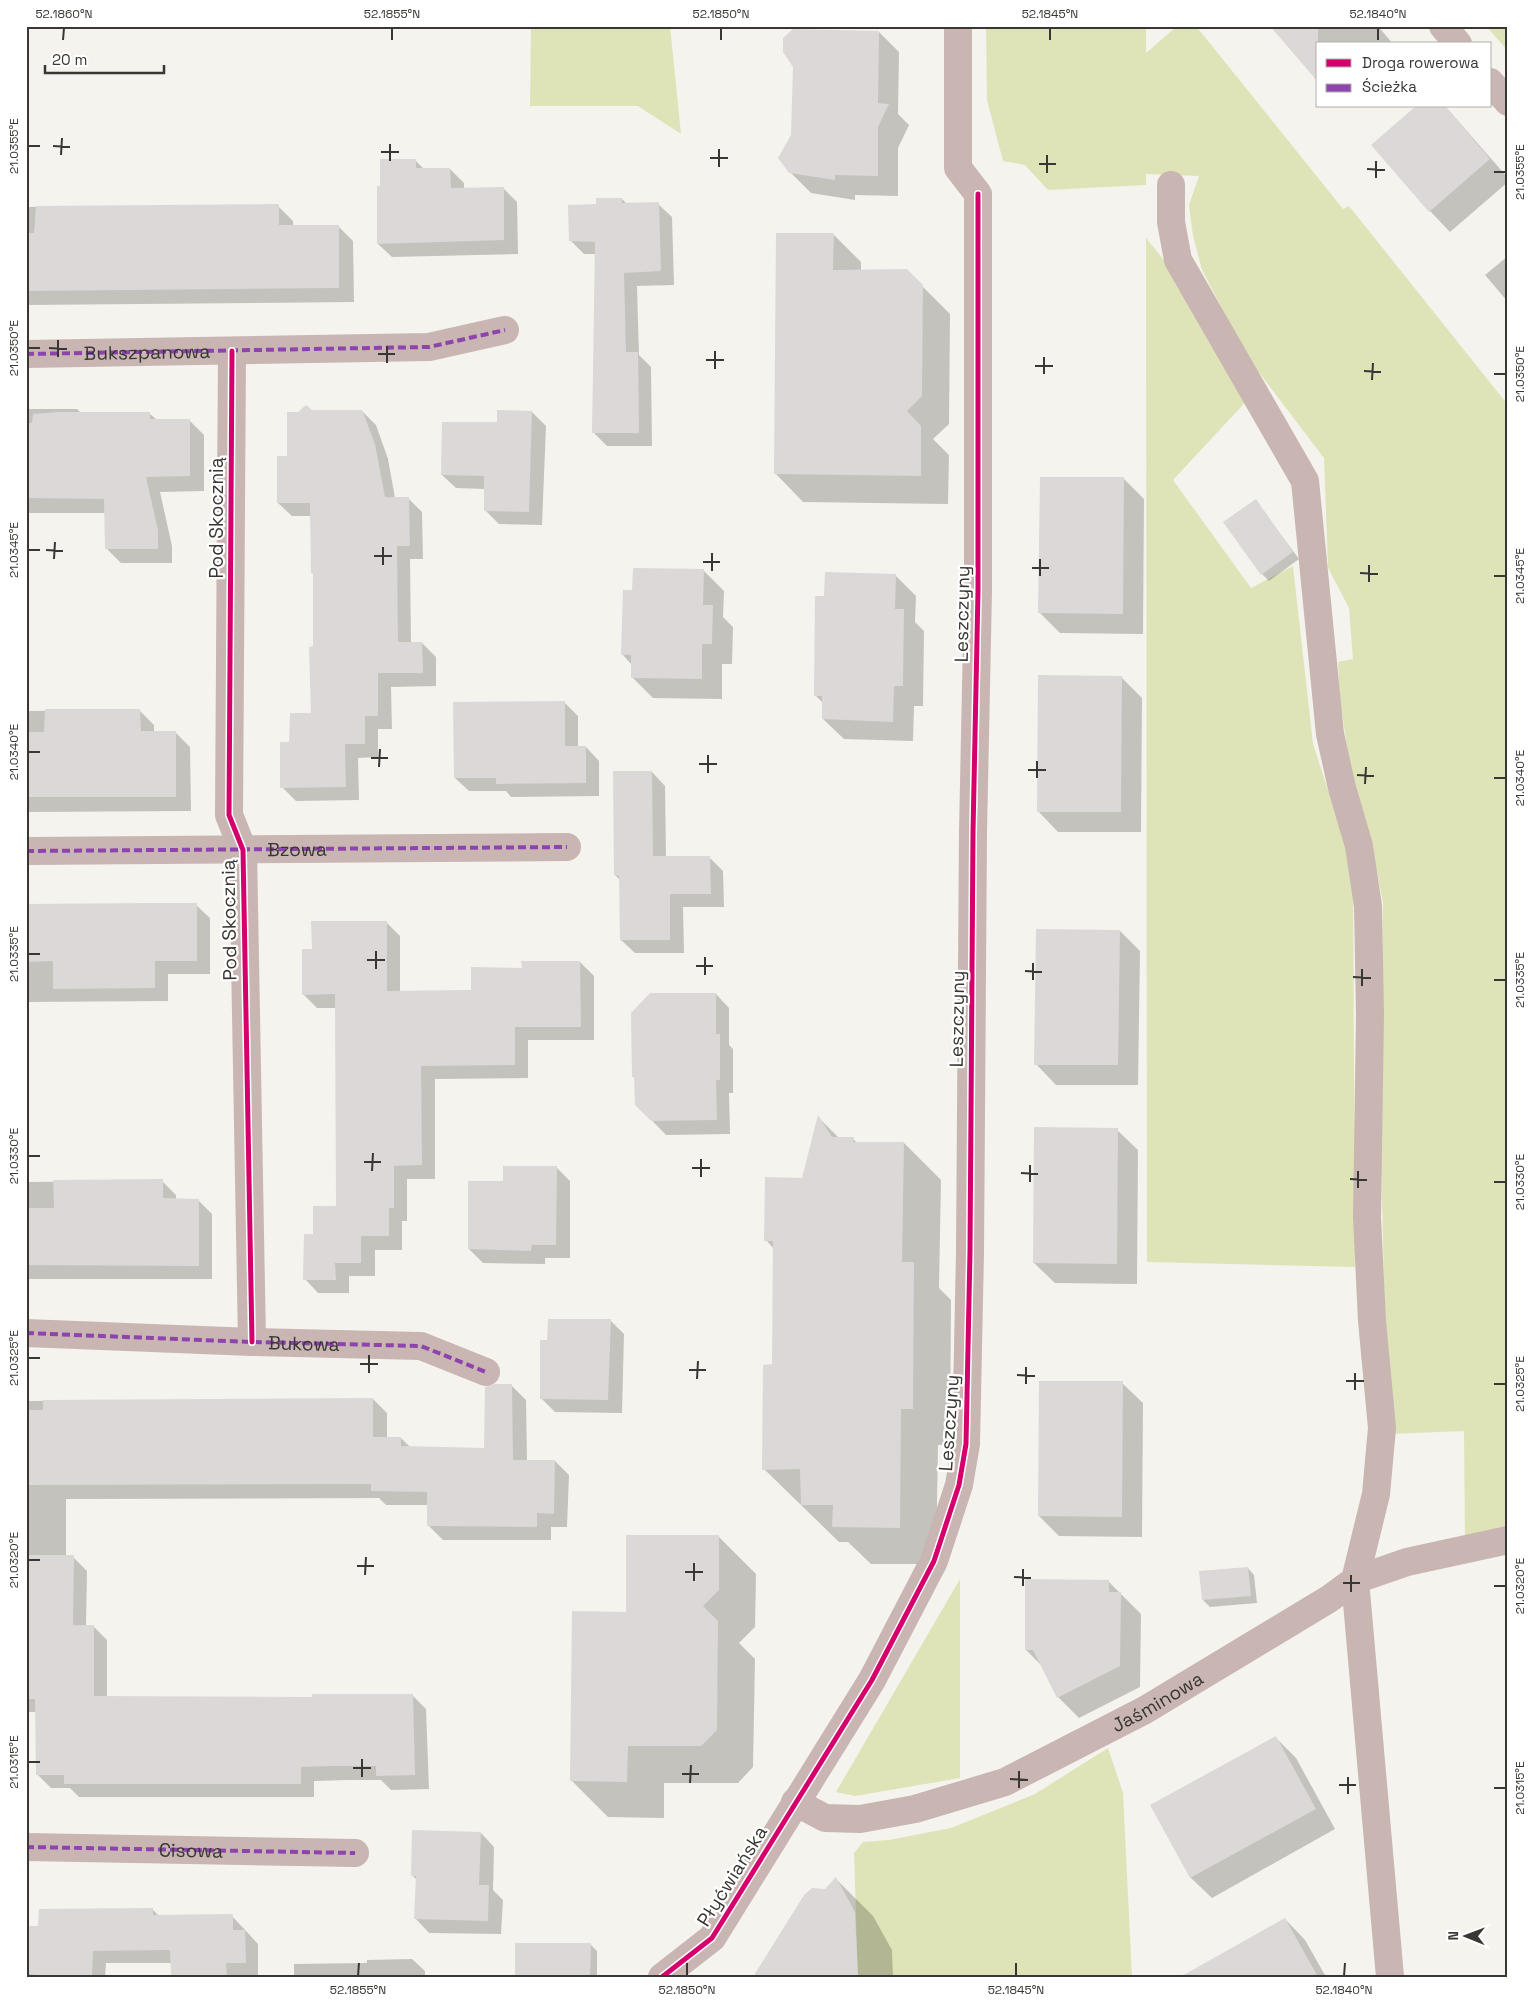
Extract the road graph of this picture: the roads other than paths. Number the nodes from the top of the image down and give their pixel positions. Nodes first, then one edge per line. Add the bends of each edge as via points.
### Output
1 (958, 26) edge
2 (1443, 26) edge
3 (1456, 42) edge
4 (1492, 84) edge
5 (1508, 102) edge
6 (1170, 185) dead end
7 (505, 330) dead end
8 (232, 351) junction
9 (26, 354) edge
10 (567, 847) dead end
11 (243, 850) junction
12 (26, 852) edge
13 (26, 1333) edge
14 (252, 1342) junction
15 (486, 1372) dead end
16 (1508, 1540) edge
17 (1355, 1580) junction
18 (795, 1802) junction
19 (26, 1847) edge
20 (355, 1853) dead end
21 (662, 1977) edge
22 (1390, 1977) edge

1 - 18 street, Leszczyny via 958,168 978,194 978,591 966,1444 958,1485 934,1561 872,1680
2 - 3 street
4 - 5 street
6 - 17 street via 1171,222 1178,260 1305,481 1330,734 1359,846 1368,906 1368,1218 1372,1321 1382,1428 1376,1494
7 - 8 street, Bukszpanowa via 429,347
8 - 9 street, Bukszpanowa
8 - 11 street, Pod Skocznią via 229,815
10 - 11 street, Bzowa
11 - 12 street, Bzowa
11 - 14 street, Pod Skocznią
13 - 14 street, Bukowa
14 - 15 street, Bukowa via 421,1346
16 - 17 street, Jaśminowa via 1407,1562
17 - 18 street, Jaśminowa via 1329,1600 1145,1710 1005,1782 915,1809 860,1819 825,1818
17 - 22 street
18 - 21 street, Płyćwiańska via 712,1938
19 - 20 street, Cisowa

